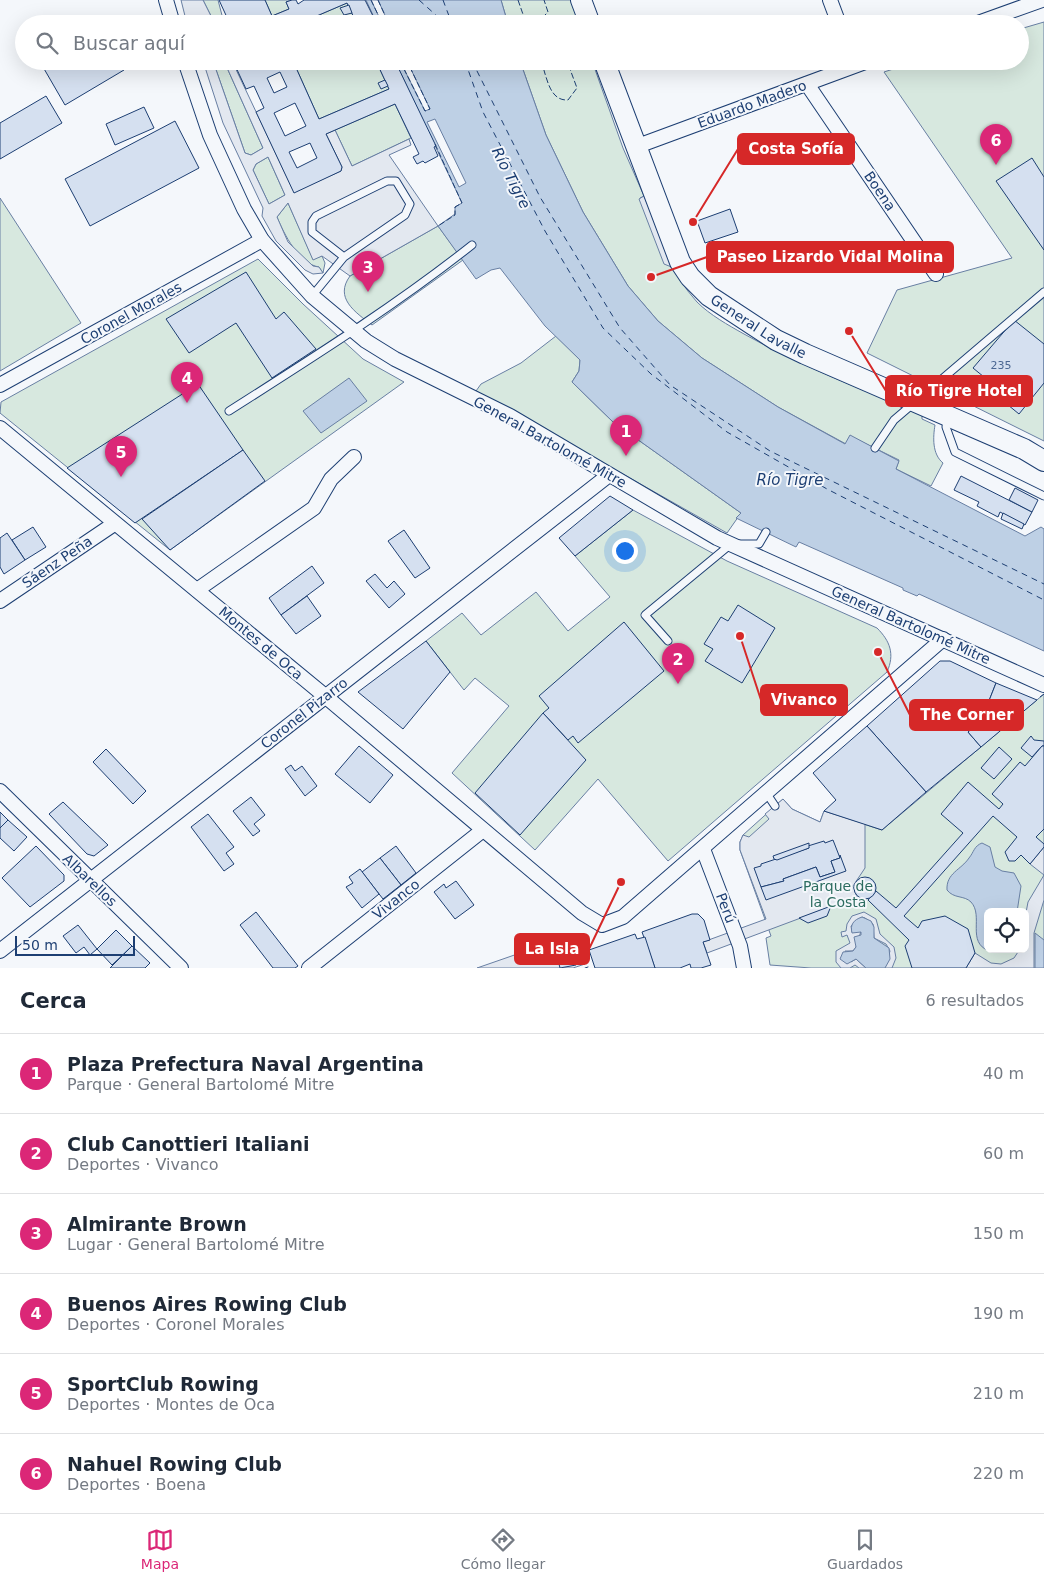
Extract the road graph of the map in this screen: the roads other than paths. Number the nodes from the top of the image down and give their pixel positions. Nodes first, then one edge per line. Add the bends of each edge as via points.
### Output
1 (166, 0) edge
2 (581, 0) edge
3 (830, 0) edge
4 (1042, 0) edge
5 (170, 15) edge
6 (587, 15) edge
7 (836, 15) edge
8 (1000, 15) edge
9 (188, 70) edge
10 (607, 70) edge
11 (839, 70) edge
12 (807, 84) junction
13 (635, 147) junction
14 (262, 240) junction
15 (472, 245) dead end
16 (344, 257) junction
17 (936, 274) dead end
18 (1044, 292) edge
19 (312, 296) junction
20 (353, 332) junction
21 (0, 385) edge
22 (915, 402) junction
23 (229, 412) dead end
24 (947, 416) junction
25 (0, 428) edge
26 (875, 448) dead end
27 (354, 457) dead end
28 (1044, 461) edge
29 (609, 475) junction
30 (1044, 496) edge
31 (114, 524) junction
32 (766, 532) dead end
33 (731, 544) junction
34 (197, 590) junction
35 (0, 601) edge
36 (943, 639) junction
37 (668, 641) dead end
38 (1044, 685) edge
39 (325, 696) junction
40 (0, 791) edge
41 (483, 830) junction
42 (703, 849) junction
43 (90, 881) junction
44 (0, 951) edge
45 (181, 968) edge
46 (309, 968) edge
47 (744, 968) edge

1 - 5 street
2 - 6 street
3 - 7 street
4 - 8 street
9 - 14 street, General Bartolomé Mitre via 210,135
10 - 13 street, General Lavalle
11 - 12 street, Eduardo Madero
12 - 13 street, Eduardo Madero
12 - 17 street, Boena
13 - 22 street, General Lavalle via 680,262 698,286 776,340
14 - 19 street, General Bartolomé Mitre
14 - 21 street, Coronel Morales
15 - 20 lane
16 - 16 lane via 405,216 410,204 396,181 388,181 316,216 312,232
16 - 19 lane
18 - 22 lane
19 - 20 street, General Bartolomé Mitre
20 - 23 lane
20 - 29 street, General Bartolomé Mitre via 395,360 510,416
22 - 24 street, General Lavalle
22 - 26 lane via 894,420
24 - 28 street, General Lavalle
24 - 30 lane via 946,427 955,452
25 - 31 street, Montes de Oca
27 - 34 street via 331,479 314,508
29 - 33 street, General Bartolomé Mitre
29 - 39 street, Coronel Pizarro
31 - 34 street, Montes de Oca
31 - 35 street, Sáenz Peña
32 - 33 lane via 759,544
33 - 36 street, General Bartolomé Mitre
33 - 37 lane via 644,615
34 - 39 street, Montes de Oca
36 - 38 street, General Bartolomé Mitre
36 - 42 street via 771,800
39 - 41 street, Montes de Oca
39 - 43 street, Coronel Pizarro
40 - 43 street, Albarellos
41 - 42 street, Montes de Oca via 589,919 602,925 623,917
41 - 46 street, Vivanco
42 - 47 street, Perú via 740,946
43 - 44 street, Coronel Pizarro
43 - 45 street, Albarellos

